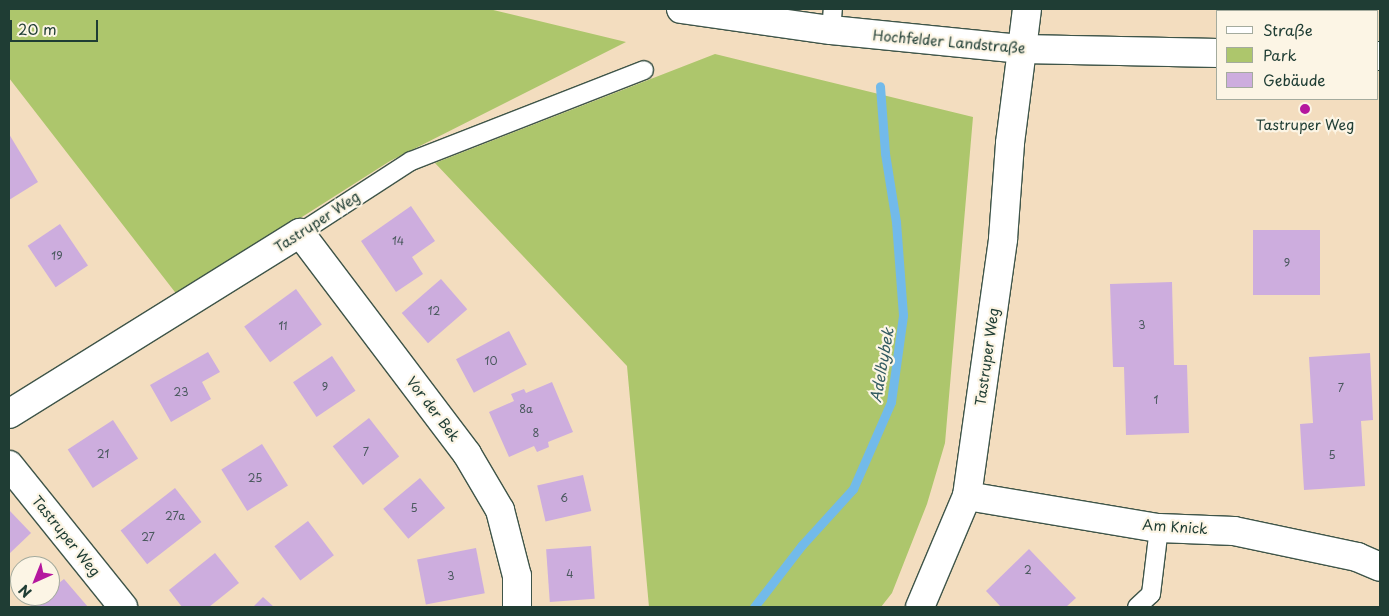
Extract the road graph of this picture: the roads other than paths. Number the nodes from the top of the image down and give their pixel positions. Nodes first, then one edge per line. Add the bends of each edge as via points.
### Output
1 (681, 9) edge
2 (1027, 9) edge
3 (832, 20) edge
4 (1022, 49) junction
5 (1216, 53) edge
6 (644, 70) dead end
7 (300, 233) junction
8 (9, 414) edge
9 (9, 465) edge
10 (967, 496) junction
11 (1159, 528) junction
12 (1380, 567) edge
13 (123, 607) edge
14 (517, 607) edge
15 (920, 607) edge
16 (1137, 607) edge

1 - 3 street, Hochfelder Landstraße
2 - 4 street, Tastruper Weg
3 - 4 street, Hochfelder Landstraße
4 - 5 street, Hochfelder Landstraße
4 - 10 street, Tastruper Weg via 1010,135 1003,239
6 - 7 lane, Tastruper Weg via 411,161
7 - 8 street, Tastruper Weg
7 - 14 street, Vor der Bek via 467,454 500,510 517,576
9 - 13 street, Tastruper Weg
10 - 11 street, Am Knick
10 - 15 street, Tastruper Weg
11 - 12 street, Am Knick via 1234,530 1357,557
11 - 16 lane via 1151,594

